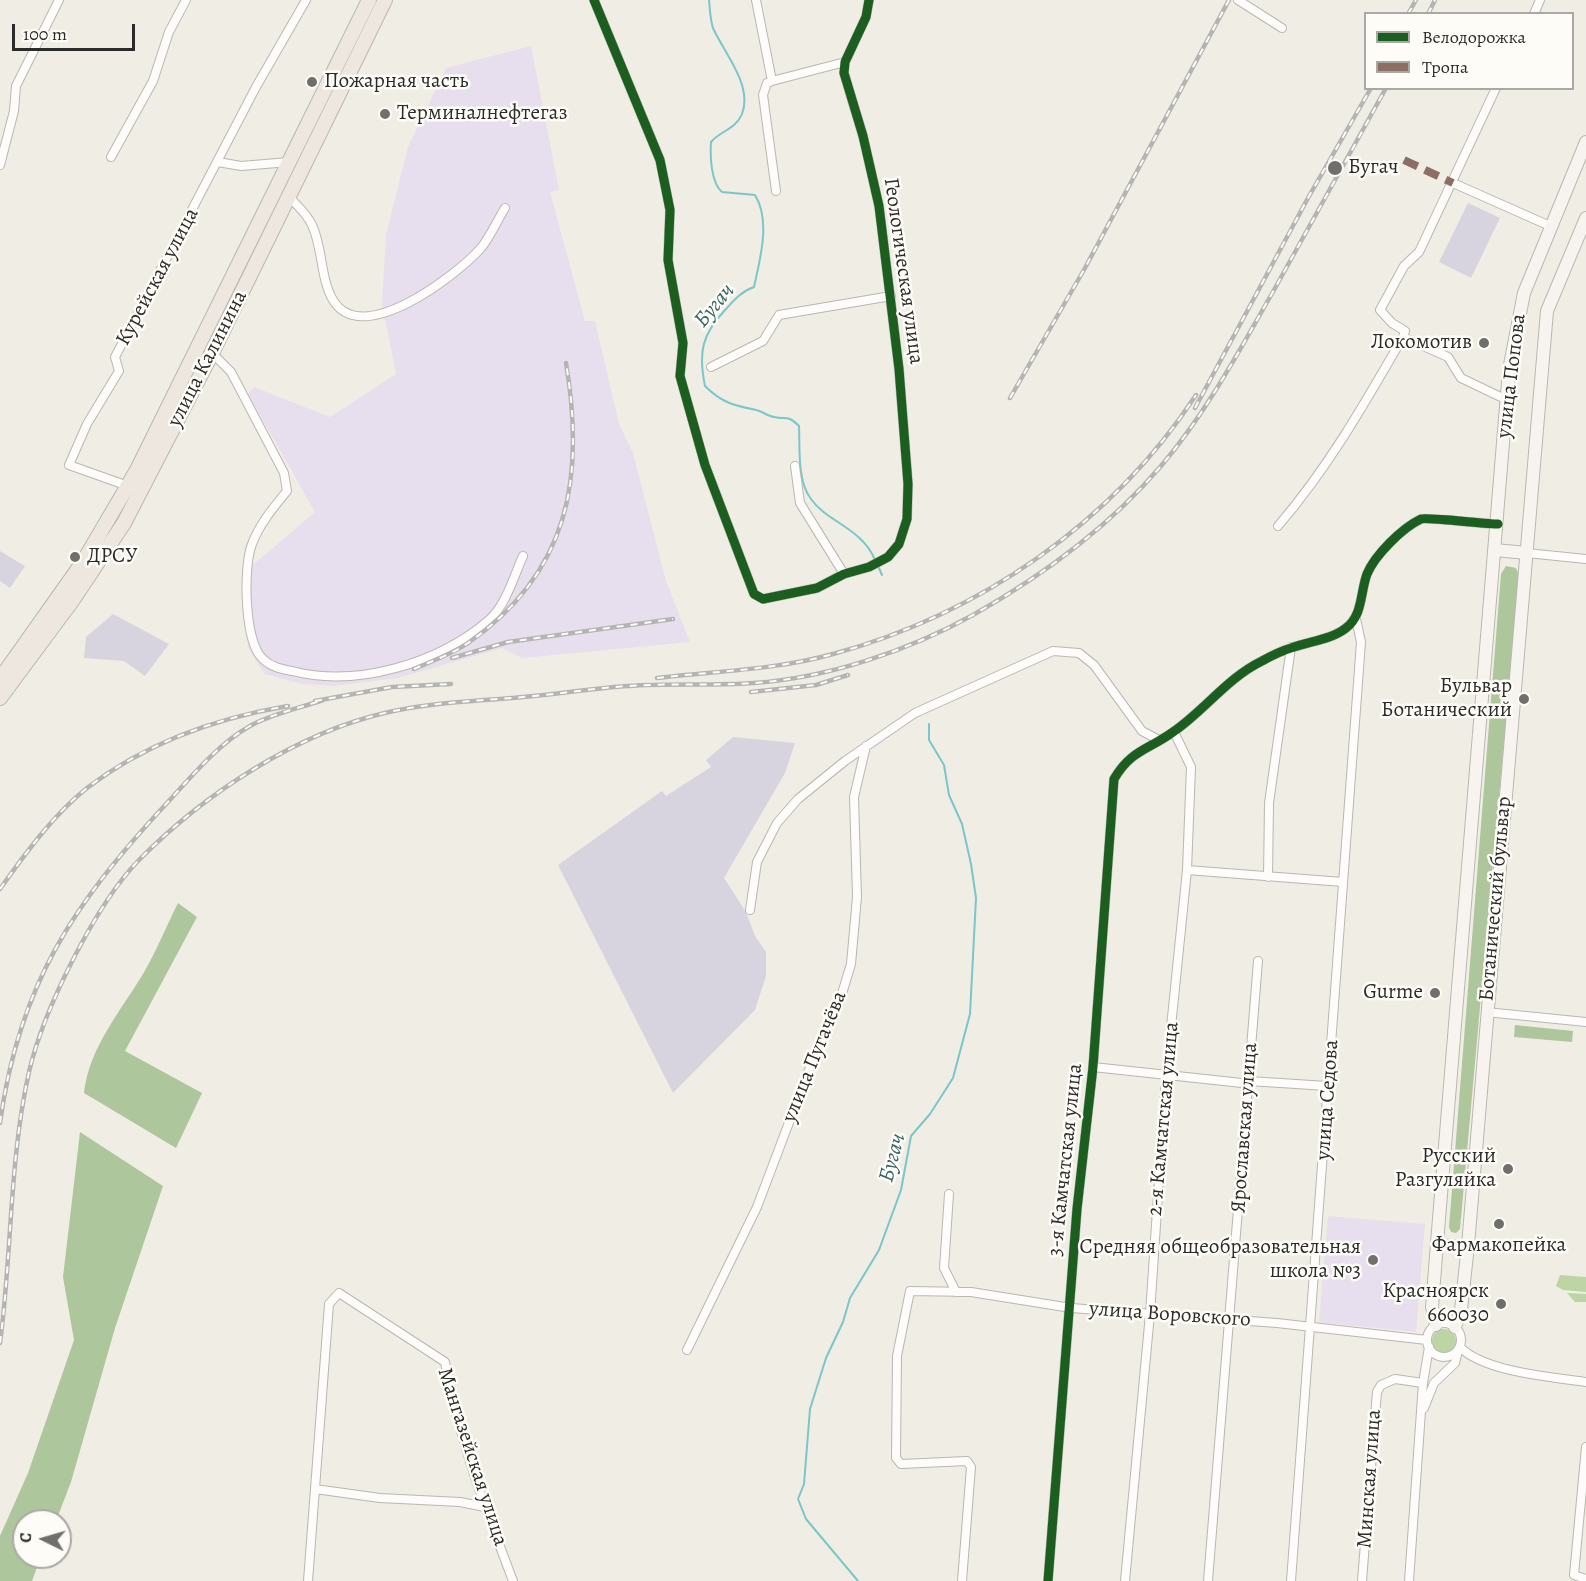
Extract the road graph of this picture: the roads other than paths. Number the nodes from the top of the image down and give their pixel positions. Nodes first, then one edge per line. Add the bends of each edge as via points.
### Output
1 (59, 0) edge
2 (186, 0) edge
3 (306, 0) edge
4 (369, 0) edge
5 (385, 0) edge
6 (594, 0) edge
7 (756, 0) edge
8 (869, 0) edge
9 (1238, 0) edge
10 (367, 22) junction
11 (1282, 28) dead end
12 (845, 62) junction
13 (343, 69) junction
14 (772, 81) junction
15 (1495, 90) edge
16 (1586, 142) edge
17 (111, 157) dead end
18 (218, 162) junction
19 (289, 162) junction
20 (0, 165) edge
21 (1453, 183) junction
22 (776, 191) dead end
23 (289, 196) junction
24 (505, 208) dead end
25 (1586, 218) edge
26 (1550, 226) junction
27 (891, 296) junction
28 (1403, 338) junction
29 (212, 353) junction
30 (711, 367) dead end
31 (1507, 400) junction
32 (795, 466) dead end
33 (128, 486) junction
34 (1497, 524) junction
35 (1278, 526) dead end
36 (1495, 550) junction
37 (1527, 553) junction
38 (523, 556) dead end
39 (1586, 559) edge
40 (843, 574) junction
41 (1356, 619) junction
42 (1291, 647) junction
43 (0, 679) edge
44 (0, 698) edge
45 (1174, 732) junction
46 (1159, 740) junction
47 (866, 746) junction
48 (1188, 870) junction
49 (1268, 877) junction
50 (1342, 882) junction
51 (750, 910) dead end
52 (1258, 961) dead end
53 (1486, 1012) junction
54 (1586, 1022) edge
55 (1093, 1067) junction
56 (1166, 1077) junction
57 (1249, 1081) junction
58 (1327, 1086) junction
59 (949, 1194) dead end
60 (1437, 1243) junction
61 (1468, 1245) junction
62 (956, 1292) junction
63 (1071, 1308) junction
64 (1150, 1314) junction
65 (1230, 1320) junction
66 (1436, 1325) junction
67 (1309, 1327) junction
68 (1455, 1327) junction
69 (1428, 1344) junction
70 (1459, 1349) junction
71 (687, 1350) dead end
72 (1586, 1382) edge
73 (1423, 1383) junction
74 (1421, 1416) junction
75 (1586, 1447) edge
76 (315, 1489) junction
77 (485, 1507) junction
78 (1586, 1579) edge
79 (308, 1581) edge
80 (513, 1581) edge
81 (962, 1581) edge
82 (1048, 1581) edge
83 (1125, 1581) edge
84 (1208, 1581) edge
85 (1291, 1581) edge
86 (1362, 1581) edge
87 (1409, 1581) edge

1 - 20 street via 16,86 14,111
2 - 17 street via 169,32 153,81
3 - 18 street, Курейская улица
4 - 10 main road, улица Калинина
5 - 10 main road, улица Калинина
6 - 40 street, Геологическая улица via 660,160 670,210 668,260 682,343 680,376 705,465 754,594 763,599 817,588
7 - 14 street
8 - 12 street via 866,17
9 - 11 street
10 - 13 main road, улица Калинина
12 - 14 street
12 - 27 street, Геологическая улица via 844,73 879,206
13 - 19 main road, улица Калинина
13 - 23 main road, улица Калинина
14 - 22 street via 767,83 763,95
15 - 21 street
16 - 26 street, улица Попова
18 - 19 street via 241,166
18 - 33 street, Курейская улица via 115,357 119,371 82,432 69,465
19 - 33 main road, улица Калинина
21 - 26 street
21 - 28 street via 1419,252 1404,266 1380,310 1405,331
23 - 24 street via 312,225 332,299 356,316 402,308 450,276 481,247
23 - 29 main road, улица Калинина
25 - 37 street, улица Попова via 1546,311
26 - 31 street, улица Попова via 1517,320
27 - 30 street via 779,315 763,341
27 - 40 street, Геологическая улица via 908,484 907,519 899,544 888,557
28 - 31 street via 1448,357 1461,378
28 - 35 street via 1348,433
29 - 38 street via 231,372 284,473 287,491 264,519 251,545 247,574 249,625 256,651 274,667 304,675 346,678 434,654 491,619
29 - 44 main road, улица Калинина via 124,524
31 - 34 street, улица Попова
32 - 40 street via 800,503
33 - 43 main road, улица Калинина via 86,557
34 - 36 street, улица Попова
34 - 41 street via 1422,518 1373,563
36 - 37 street
36 - 60 street, Ботанический бульвар
37 - 39 street
37 - 53 street, Ботанический бульвар
41 - 42 street, 3-я Камчатская улица via 1331,636
41 - 50 street, улица Седова via 1361,642
42 - 45 street, 3-я Камчатская улица via 1259,662 1227,685
42 - 49 street via 1269,803
45 - 46 street, 3-я Камчатская улица
45 - 48 street, 2-я Камчатская улица via 1189,759 1192,774
46 - 47 street via 1142,731 1094,665 1079,653 1053,651 915,713
46 - 55 street, 3-я Камчатская улица via 1137,752 1114,779
47 - 51 street via 798,800 777,823 757,862
47 - 71 street, улица Пугачёва via 854,797 857,897 851,964 757,1207
48 - 49 street
48 - 56 street, 2-я Камчатская улица
49 - 50 street via 1283,875
50 - 58 street, улица Седова
52 - 57 street, Ярославская улица
53 - 54 street
53 - 61 street, Ботанический бульвар
55 - 56 street
55 - 63 street, 3-я Камчатская улица via 1077,1209
56 - 57 street
56 - 64 street, 2-я Камчатская улица
57 - 58 street
57 - 65 street, Ярославская улица
58 - 67 street, улица Седова
59 - 62 street via 944,1268
60 - 61 street
60 - 66 street, Ботанический бульвар via 1432,1307
61 - 68 street, Ботанический бульвар via 1461,1310
62 - 63 street, улица Воровского
62 - 81 street, улица Воровского via 914,1290 908,1295 897,1356 896,1458 902,1464 967,1461 971,1467
63 - 64 street, улица Воровского
63 - 82 street, 3-я Камчатская улица
64 - 65 street, улица Воровского
64 - 83 street, 2-я Камчатская улица
65 - 67 street, улица Воровского
65 - 84 street, Ярославская улица
66 - 68 street
66 - 69 street via 1430,1331
67 - 69 street, улица Воровского
67 - 85 street, улица Седова
68 - 70 street via 1461,1336
69 - 70 street via 1443,1357 1452,1356
69 - 73 street
70 - 72 street via 1506,1368
70 - 74 street via 1455,1363 1434,1383
73 - 74 street
73 - 86 street, Минская улица via 1395,1379 1381,1385 1377,1392
74 - 87 street
75 - 78 street via 1574,1575
76 - 77 street
76 - 77 street, Мангазейская улица via 329,1304 339,1293 445,1362
76 - 79 street
77 - 80 street, Мангазейская улица

